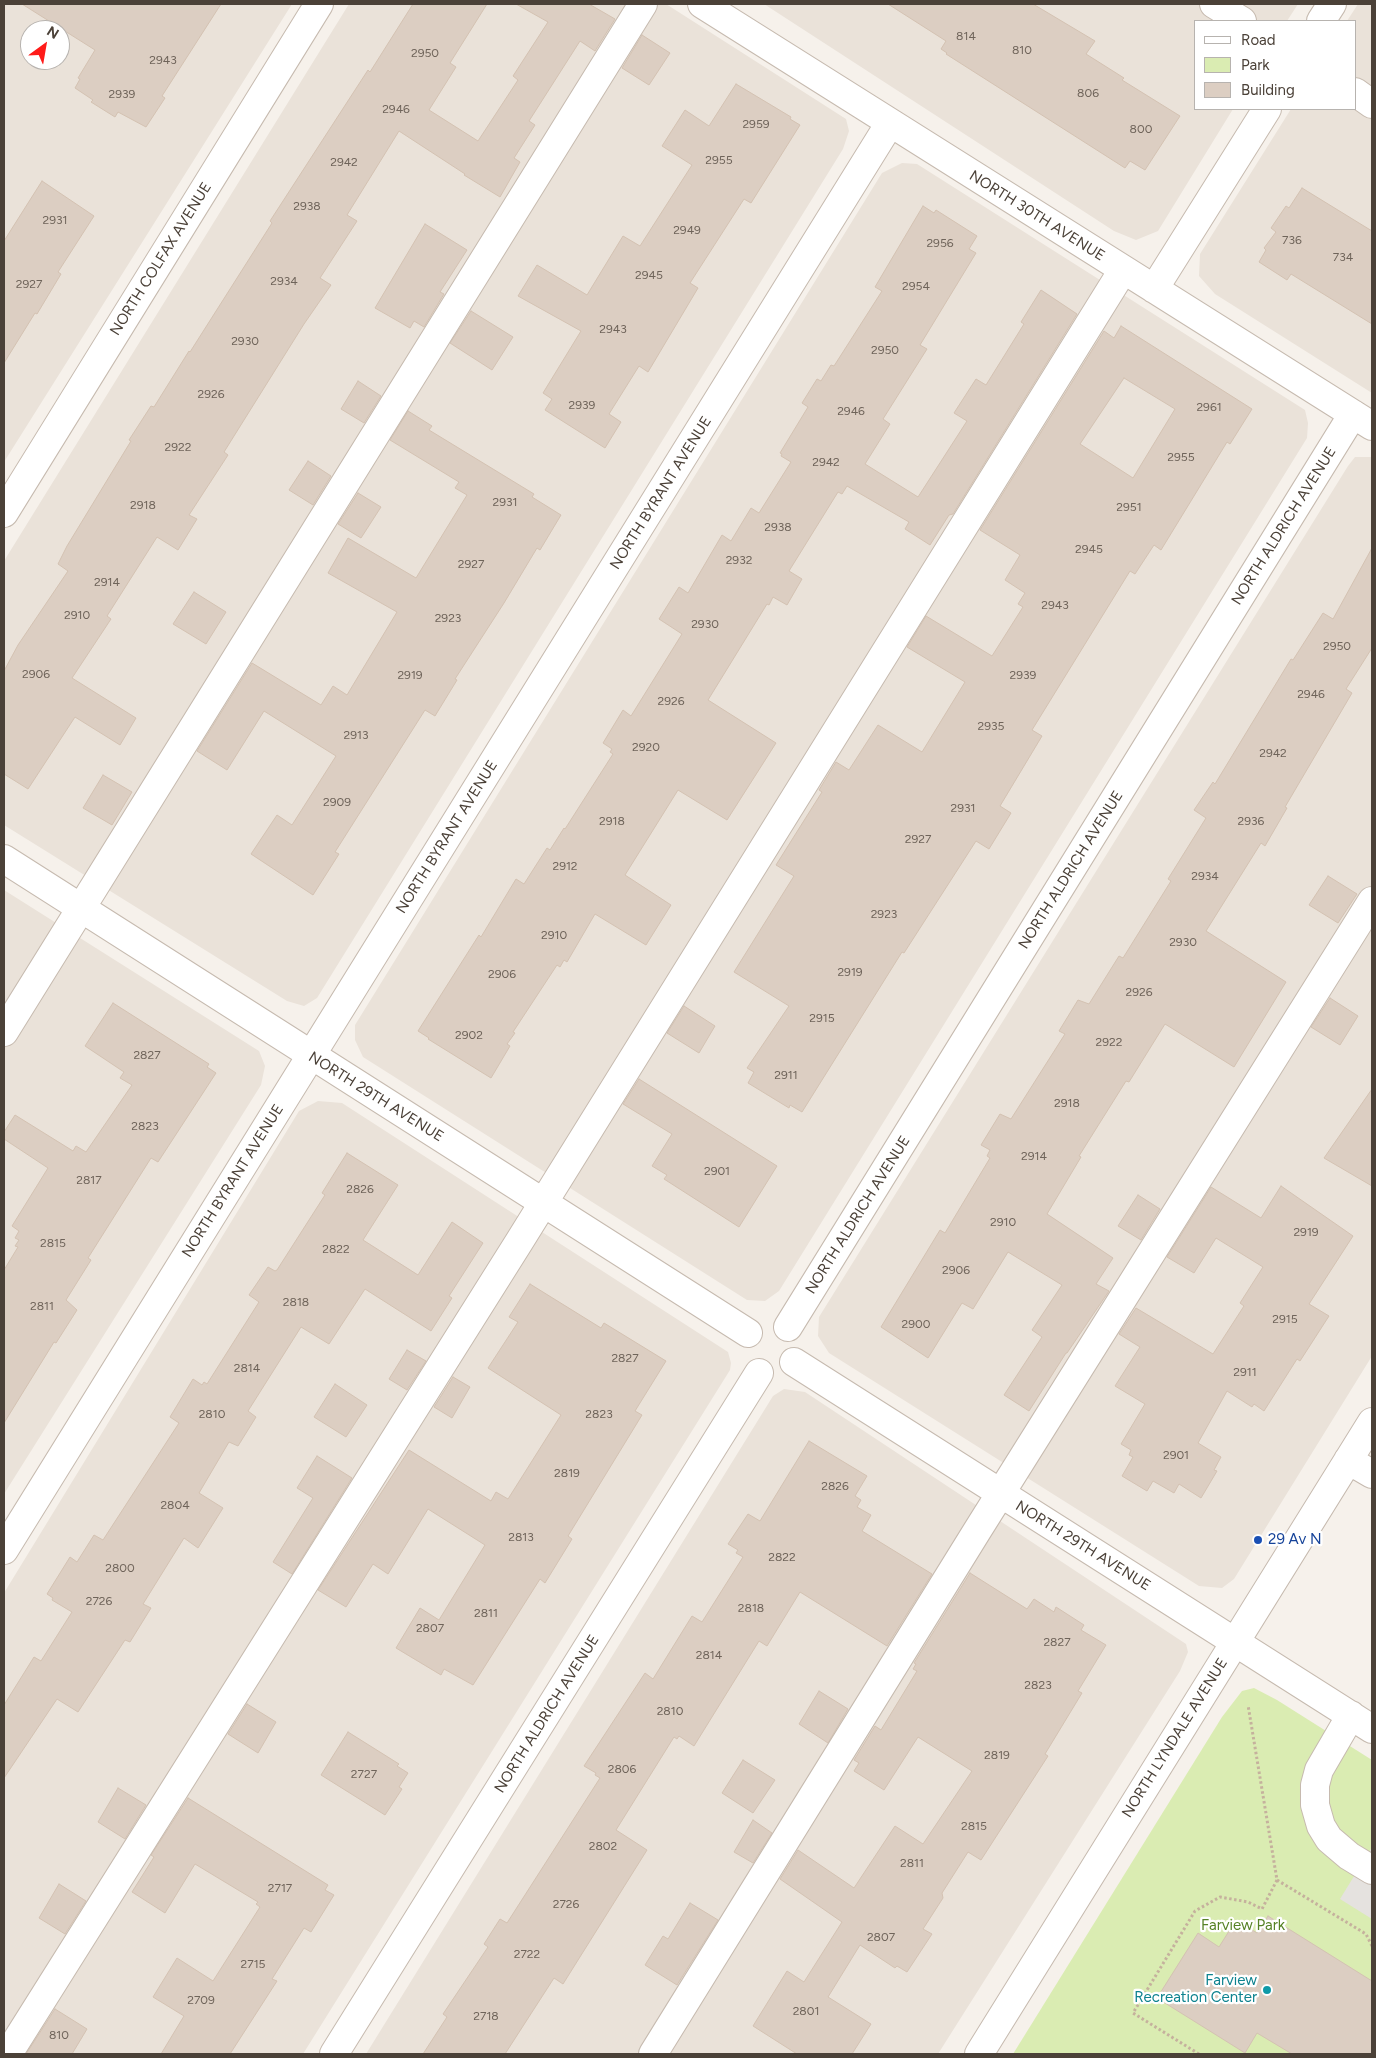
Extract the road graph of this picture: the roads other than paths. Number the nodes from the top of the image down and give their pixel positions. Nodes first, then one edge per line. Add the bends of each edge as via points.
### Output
1 (319, 4) edge
2 (643, 4) edge
3 (702, 4) edge
4 (1214, 4) edge
5 (1332, 4) edge
6 (1240, 20) edge
7 (1323, 20) edge
8 (1356, 93) edge
9 (1372, 104) edge
10 (1266, 110) edge
11 (890, 123) junction
12 (1123, 270) junction
13 (1154, 289) junction
14 (1363, 420) edge
15 (4, 513) edge
16 (4, 859) edge
17 (1372, 901) edge
18 (81, 909) junction
19 (4, 1032) edge
20 (311, 1056) junction
21 (544, 1203) junction
22 (788, 1327) junction
23 (748, 1333) junction
24 (794, 1362) junction
25 (759, 1373) junction
26 (1372, 1422) edge
27 (1348, 1460) junction
28 (1372, 1474) edge
29 (1000, 1494) junction
30 (4, 1550) edge
31 (1235, 1642) junction
32 (1362, 1722) edge
33 (1372, 1870) edge
34 (8, 2054) edge
35 (334, 2054) edge
36 (652, 2054) edge
37 (979, 2054) edge

1 - 15 street, NORTH COLFAX AVENUE
2 - 18 street
3 - 11 street, NORTH 30TH AVENUE
4 - 6 street
5 - 7 street
8 - 9 street
10 - 13 street
11 - 12 street, NORTH 30TH AVENUE
11 - 20 street, NORTH BYRANT AVENUE
12 - 13 street, NORTH 30TH AVENUE
12 - 21 street
13 - 14 street, NORTH 30TH AVENUE
14 - 22 street, NORTH ALDRICH AVENUE
16 - 18 street, NORTH 29TH AVENUE
17 - 29 street
18 - 19 street
18 - 20 street, NORTH 29TH AVENUE
20 - 21 street, NORTH 29TH AVENUE
20 - 30 street, NORTH BYRANT AVENUE
21 - 23 street, NORTH 29TH AVENUE
21 - 34 street
22 - 23 street via 771,1320 762,1322
22 - 24 street via 794,1332 798,1348
23 - 25 street via 744,1341 746,1360
24 - 25 street via 783,1373
24 - 29 street, NORTH 29TH AVENUE
25 - 35 street, NORTH ALDRICH AVENUE
26 - 27 street, NORTH LYNDALE AVENUE
27 - 28 street
27 - 31 street, NORTH LYNDALE AVENUE
29 - 31 street, NORTH 29TH AVENUE
29 - 36 street
31 - 32 street, NORTH 29TH AVENUE
31 - 37 street, NORTH LYNDALE AVENUE
32 - 33 street via 1319,1770 1315,1805 1329,1839

